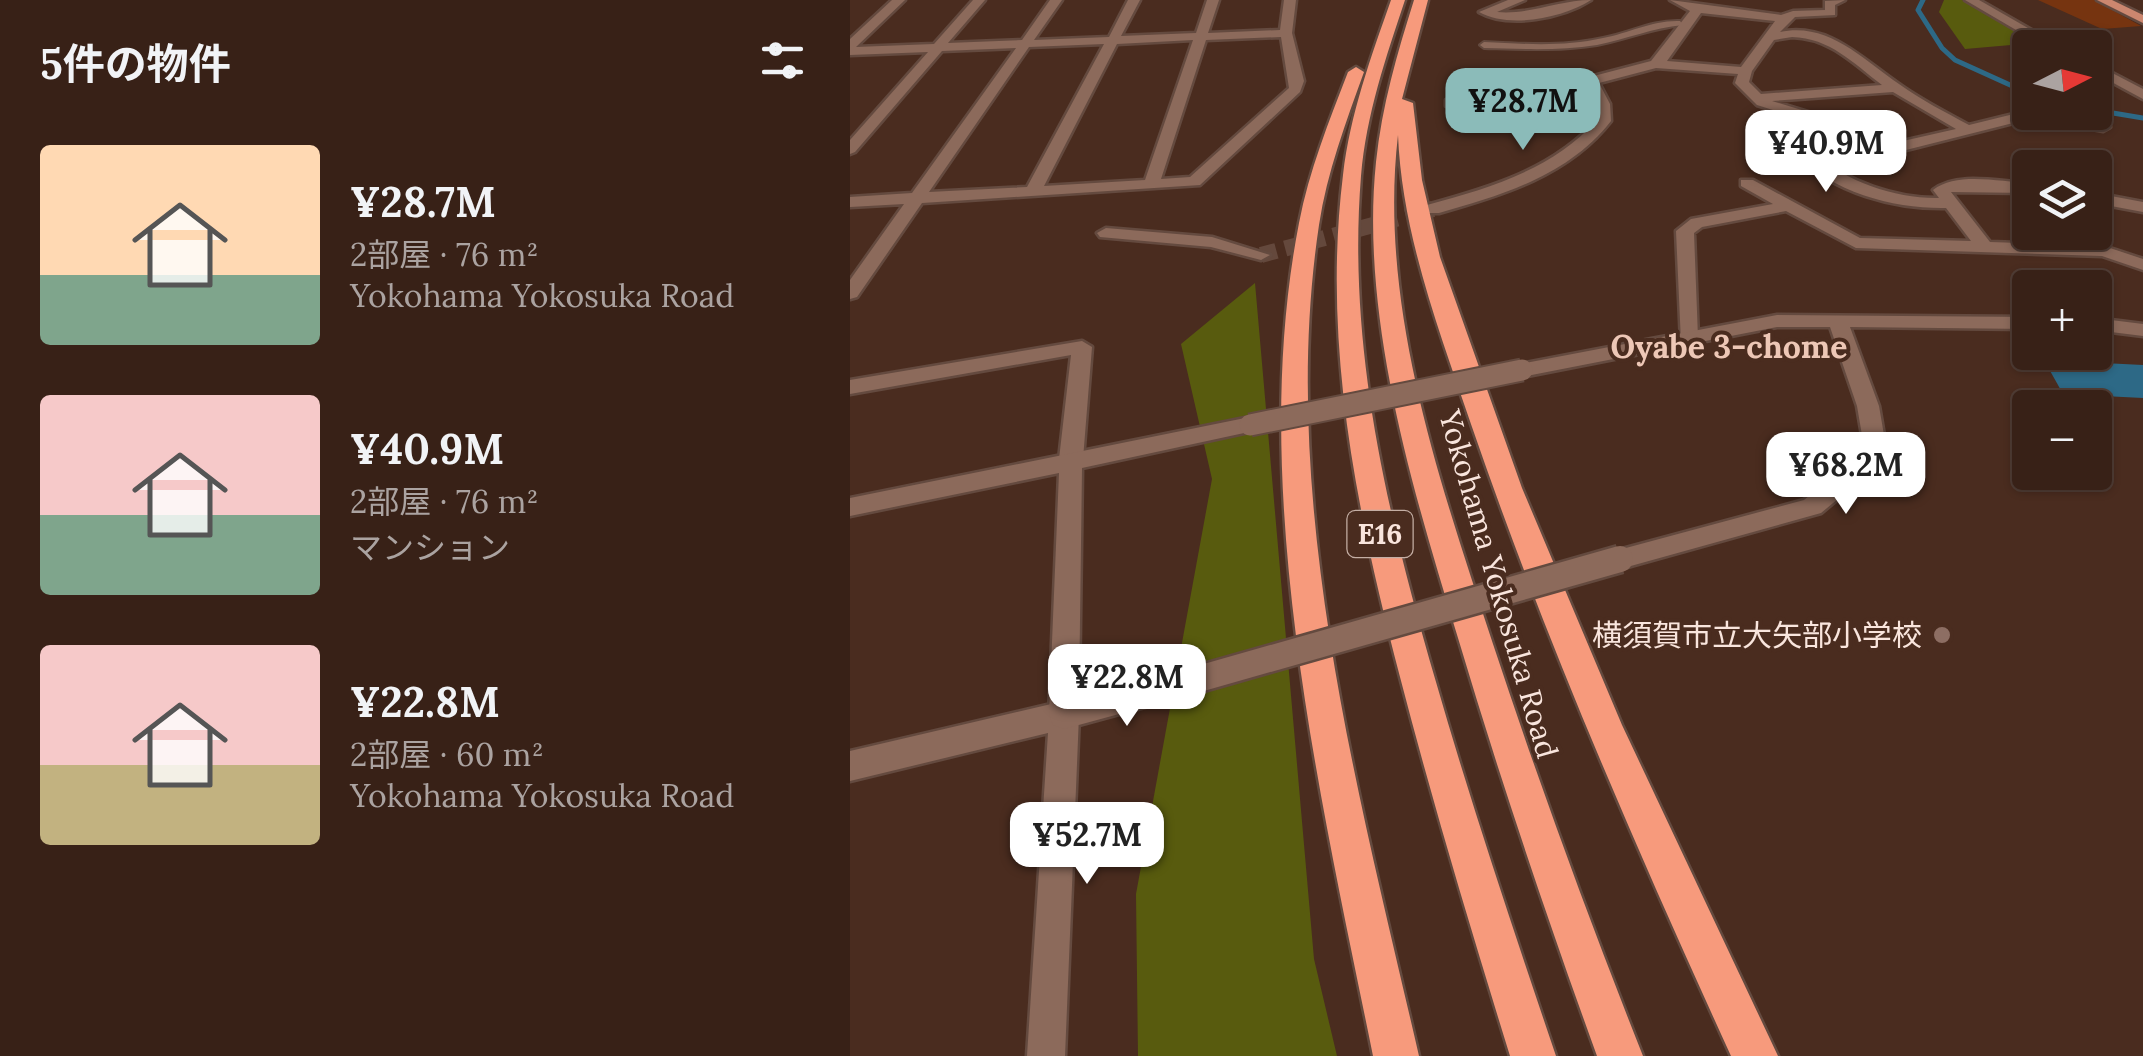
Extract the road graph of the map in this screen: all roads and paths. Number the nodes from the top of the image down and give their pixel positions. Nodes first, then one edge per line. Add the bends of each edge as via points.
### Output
1 (899, 0) edge
2 (979, 0) edge
3 (1056, 0) edge
4 (1134, 0) edge
5 (1213, 0) edge
6 (1290, 0) edge
7 (1386, 0) edge
8 (1398, 0) edge
9 (1420, 0) edge
10 (1519, 0) edge
11 (1586, 0) edge
12 (1839, 0) edge
13 (1972, 0) edge
14 (2103, 0) edge
15 (2121, 0) edge
16 (1688, 3) edge
17 (2143, 10) edge
18 (2143, 19) edge
19 (1783, 20) junction
20 (1680, 22) junction
21 (2025, 30) edge
22 (1286, 33) junction
23 (1200, 36) junction
24 (1772, 37) junction
25 (1114, 40) junction
26 (1405, 40) junction
27 (1025, 44) junction
28 (1484, 45) dead end
29 (938, 48) junction
30 (850, 49) edge
31 (1656, 64) junction
32 (1745, 71) junction
33 (2112, 78) edge
34 (1591, 81) junction
35 (1895, 88) junction
36 (2143, 95) edge
37 (1756, 98) junction
38 (2012, 119) edge
39 (1508, 124) dead end
40 (1845, 128) junction
41 (1966, 129) junction
42 (850, 149) edge
43 (1748, 184) dead end
44 (1151, 185) junction
45 (2012, 187) edge
46 (1034, 192) junction
47 (918, 198) junction
48 (2112, 201) edge
49 (850, 202) edge
50 (1951, 203) junction
51 (1788, 206) junction
52 (2143, 207) edge
53 (1433, 209) tunnel mouth
54 (1106, 234) dead end
55 (1986, 248) junction
56 (1261, 256) tunnel mouth
57 (873, 262) junction
58 (850, 263) edge
59 (2143, 264) edge
60 (850, 293) edge
61 (1838, 322) junction
62 (2012, 323) edge
63 (2112, 326) edge
64 (2143, 330) edge
65 (1688, 338) junction
66 (850, 387) edge
67 (1071, 459) junction
68 (850, 507) edge
69 (1064, 715) junction
70 (850, 766) edge
71 (1046, 1056) edge
72 (1396, 1056) edge
73 (1534, 1056) edge
74 (1620, 1056) edge
75 (1755, 1056) edge

1 - 30 street
2 - 29 street
3 - 27 street
4 - 25 street
5 - 23 street
6 - 22 street
7 - 72 highway via 1316,184 1297,292 1294,386 1299,507 1314,624
8 - 73 highway, E16 via 1370,71 1351,174 1353,372 1392,590 1467,856
9 - 26 highway, Yokohama Yokosuka Road / E16
10 - 11 street via 1485,12 1539,12
12 - 19 street via 1829,2 1831,13
13 - 21 street
14 - 18 main road
15 - 17 main road
16 - 19 street
16 - 20 street
19 - 24 street
20 - 28 lane via 1647,24 1572,46
20 - 31 street
22 - 23 street
22 - 44 street via 1295,88 1194,182
23 - 25 street
23 - 44 street
24 - 32 street
24 - 35 street via 1798,32 1838,41
25 - 27 street
25 - 46 street
26 - 74 highway, Yokohama Yokosuka Road / E16 via 1389,118 1385,212 1408,394 1456,584
26 - 75 highway via 1406,123 1417,205 1456,342 1581,670
27 - 29 street
27 - 47 street
29 - 30 street
29 - 42 street
31 - 32 street
31 - 34 street
32 - 37 street via 1742,82
33 - 36 street
34 - 39 street via 1569,93 1518,86 1451,103
34 - 53 street via 1604,121 1587,144 1532,174
35 - 37 street
35 - 41 street
37 - 40 street
38 - 41 street
40 - 41 street via 1902,146
40 - 50 street via 1805,154 1887,199
43 - 51 street
44 - 46 street
45 - 50 street via 1956,184 1941,190
46 - 47 street
47 - 49 street
47 - 57 street
48 - 52 street
50 - 55 street
51 - 55 street via 1856,243
51 - 65 street via 1685,231
54 - 56 street via 1212,242
55 - 59 street via 2104,252
57 - 58 street
57 - 60 street
61 - 62 street
61 - 65 street via 1777,321
61 - 69 street, bridge via 1874,441 1840,490 1812,507
63 - 64 street
65 - 67 street, bridge
66 - 67 street via 1082,348
67 - 68 street
67 - 69 street
69 - 70 street
69 - 71 street

